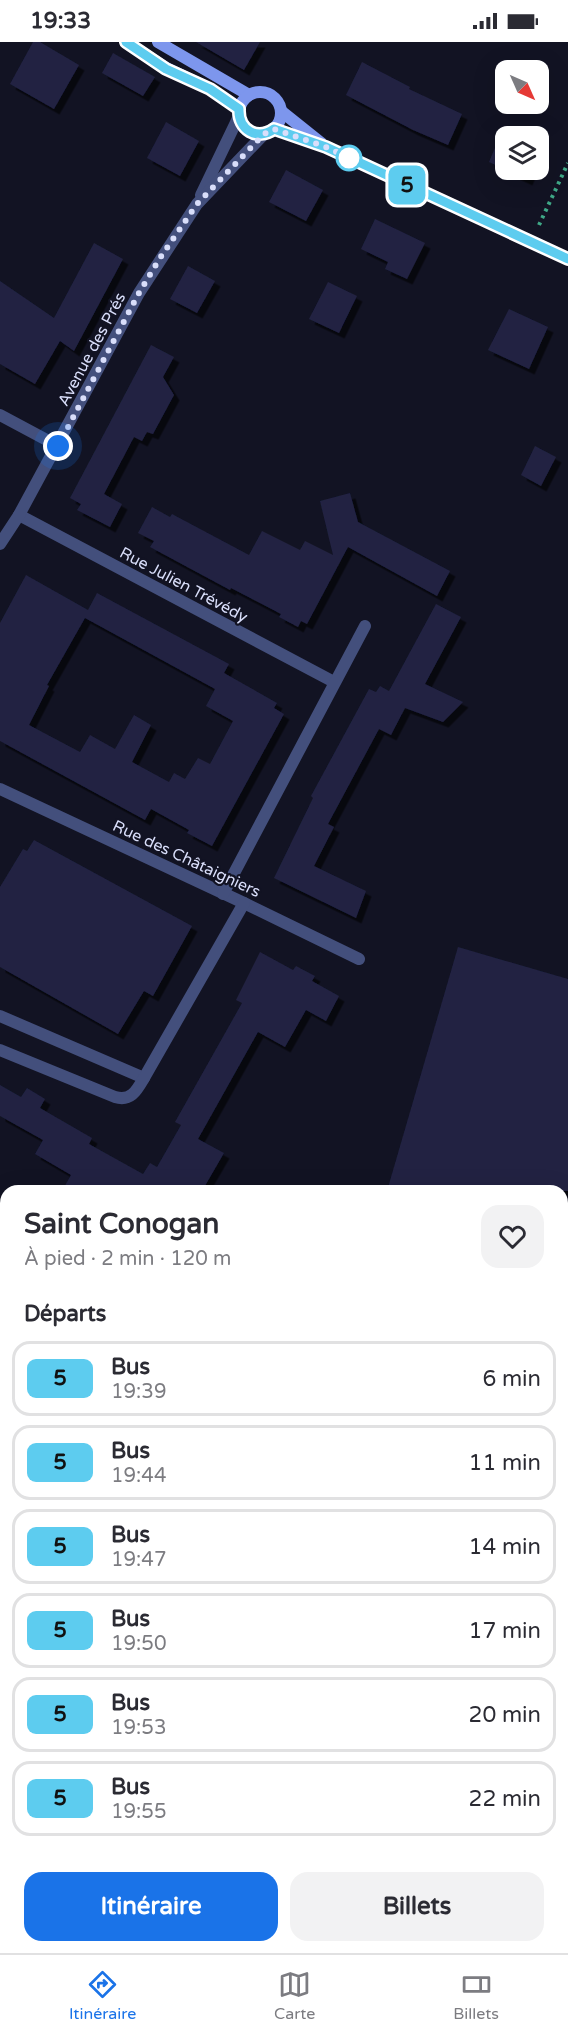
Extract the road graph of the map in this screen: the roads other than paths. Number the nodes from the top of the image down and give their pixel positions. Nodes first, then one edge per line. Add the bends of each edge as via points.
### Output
1 (126, 42) edge
2 (158, 42) edge
3 (249, 95) junction
4 (281, 111) junction
5 (239, 112) junction
6 (269, 131) junction
7 (326, 147) junction
8 (197, 204) junction
9 (568, 259) edge
10 (0, 415) edge
11 (58, 446) junction
12 (19, 515) junction
13 (0, 544) edge
14 (365, 626) dead end
15 (334, 682) junction
16 (0, 789) edge
17 (223, 894) junction
18 (244, 903) junction
19 (359, 959) dead end
20 (0, 1016) edge
21 (0, 1050) edge
22 (144, 1078) junction

1 - 5 main road via 166,69 210,89
2 - 3 main road
3 - 4 main road via 271,95
3 - 5 main road
4 - 6 main road via 278,123
4 - 7 main road
5 - 6 main road via 250,132
5 - 8 street, Avenue des Prés
6 - 7 main road
6 - 8 street, Avenue des Prés
7 - 9 main road
8 - 11 street, Avenue des Prés via 139,293
10 - 11 street
11 - 12 street, Avenue des Prés
12 - 13 street, Avenue des Prés
12 - 15 street, Rue Julien Trévédy
14 - 15 street
15 - 17 street
16 - 17 street, Rue des Châtaigniers
17 - 18 street, Rue des Châtaigniers
18 - 19 street, Rue des Châtaigniers
18 - 22 street
20 - 22 street
21 - 22 street via 123,1099 136,1092

